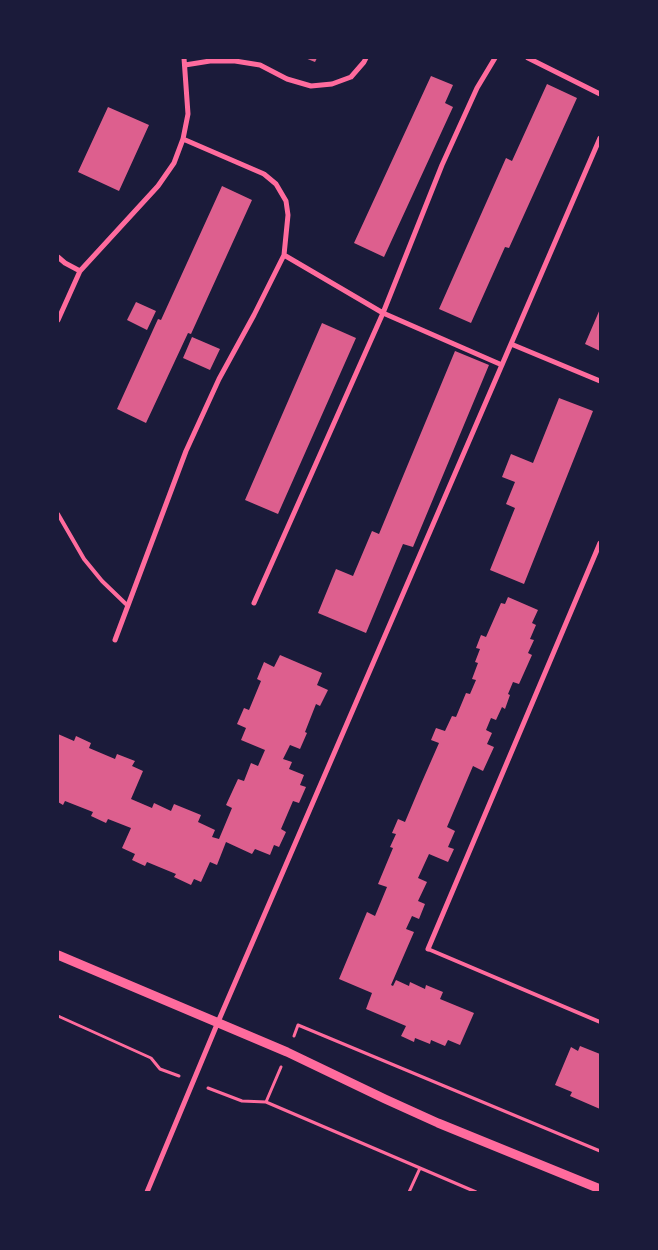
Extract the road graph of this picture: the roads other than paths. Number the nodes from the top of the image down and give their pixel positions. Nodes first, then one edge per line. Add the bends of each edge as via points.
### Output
1 (184, 58) edge
2 (366, 58) edge
3 (495, 58) edge
4 (528, 58) edge
5 (185, 66) junction
6 (600, 94) edge
7 (600, 138) edge
8 (184, 139) junction
9 (284, 255) junction
10 (58, 257) edge
11 (80, 271) junction
12 (383, 313) junction
13 (58, 320) edge
14 (511, 344) junction
15 (502, 365) junction
16 (600, 381) edge
17 (58, 514) edge
18 (600, 543) edge
19 (254, 603) dead end
20 (128, 606) junction
21 (115, 640) dead end
22 (428, 948) joint
23 (58, 955) edge
24 (218, 1022) junction
25 (600, 1022) edge
26 (600, 1189) edge
27 (147, 1192) edge

1 - 5 street
2 - 5 street via 351,77 332,84 311,86 235,60
3 - 12 street via 477,88 442,166
4 - 6 street
5 - 8 street via 188,114
7 - 14 street
8 - 9 street via 264,174 276,184 286,201 288,215
8 - 11 street via 174,164 158,186
9 - 12 street
9 - 20 street via 219,379 186,451
10 - 11 street
11 - 13 street
12 - 15 street
12 - 19 street
14 - 15 street
14 - 16 street
15 - 24 street
17 - 20 lane via 84,559
18 - 22 street
20 - 21 street
22 - 25 lane
23 - 24 street
24 - 26 street via 438,1123
24 - 27 street

